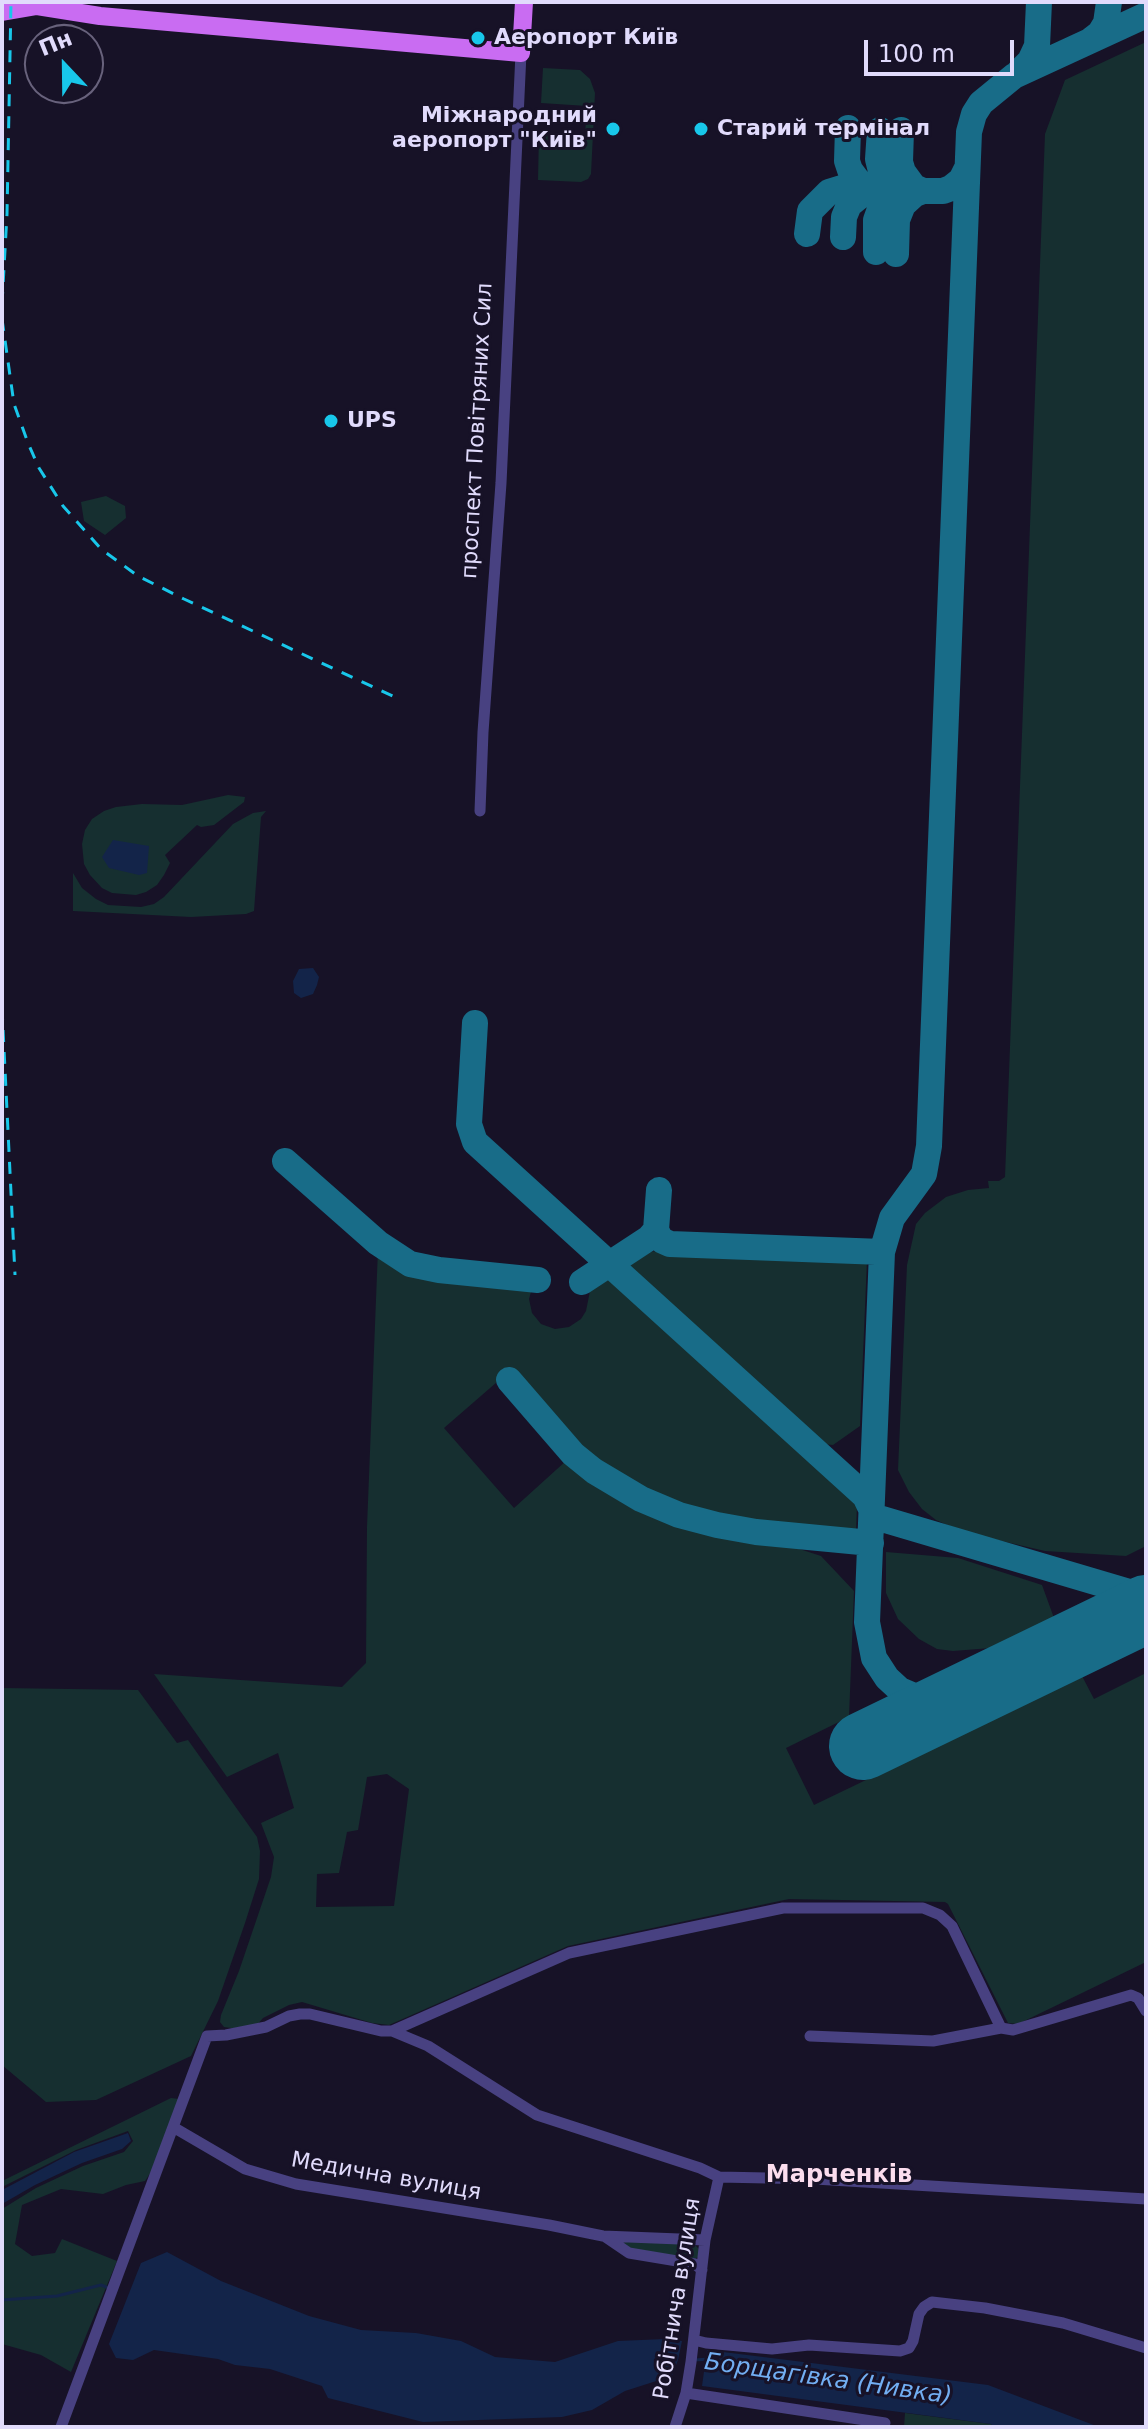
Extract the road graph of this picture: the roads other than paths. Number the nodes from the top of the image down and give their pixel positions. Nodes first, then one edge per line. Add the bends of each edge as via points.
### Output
1 (524, 2) edge
2 (2, 12) edge
3 (68, 12) junction
4 (2, 26) edge
5 (521, 53) junction
6 (480, 811) dead end
7 (1146, 2011) edge
8 (1001, 2028) junction
9 (392, 2031) junction
10 (810, 2036) dead end
11 (173, 2127) junction
12 (719, 2177) junction
13 (1146, 2199) edge
14 (603, 2236) junction
15 (705, 2240) junction
16 (702, 2270) junction
17 (694, 2340) junction
18 (1146, 2348) edge
19 (686, 2393) junction
20 (885, 2423) dead end
21 (61, 2427) edge
22 (675, 2427) edge

1 - 5 main road, проспект Повітряних Сил
2 - 3 main road via 37,6
3 - 4 main road
3 - 5 main road
5 - 6 street, проспект Повітряних Сил
7 - 8 street via 1131,1995 1013,2030
8 - 9 street via 952,1926 940,1915 923,1908 783,1908 569,1953
8 - 10 street via 933,2041
9 - 11 street via 300,2014 266,2027 207,2036
9 - 12 street via 428,2046 537,2115
11 - 14 street, Медична вулиця via 245,2169 296,2184
11 - 21 street
12 - 13 street
12 - 15 street, Робітнича вулиця
14 - 15 street, Медична вулиця
14 - 16 street, Медична вулиця via 629,2253 695,2264
15 - 16 street, Робітнича вулиця
16 - 17 street, Робітнича вулиця
17 - 18 street via 772,2349 809,2345 900,2351 909,2348 919,2314 932,2302 1063,2323
17 - 19 street, Робітнича вулиця
19 - 20 street
19 - 22 street, Робітнича вулиця

